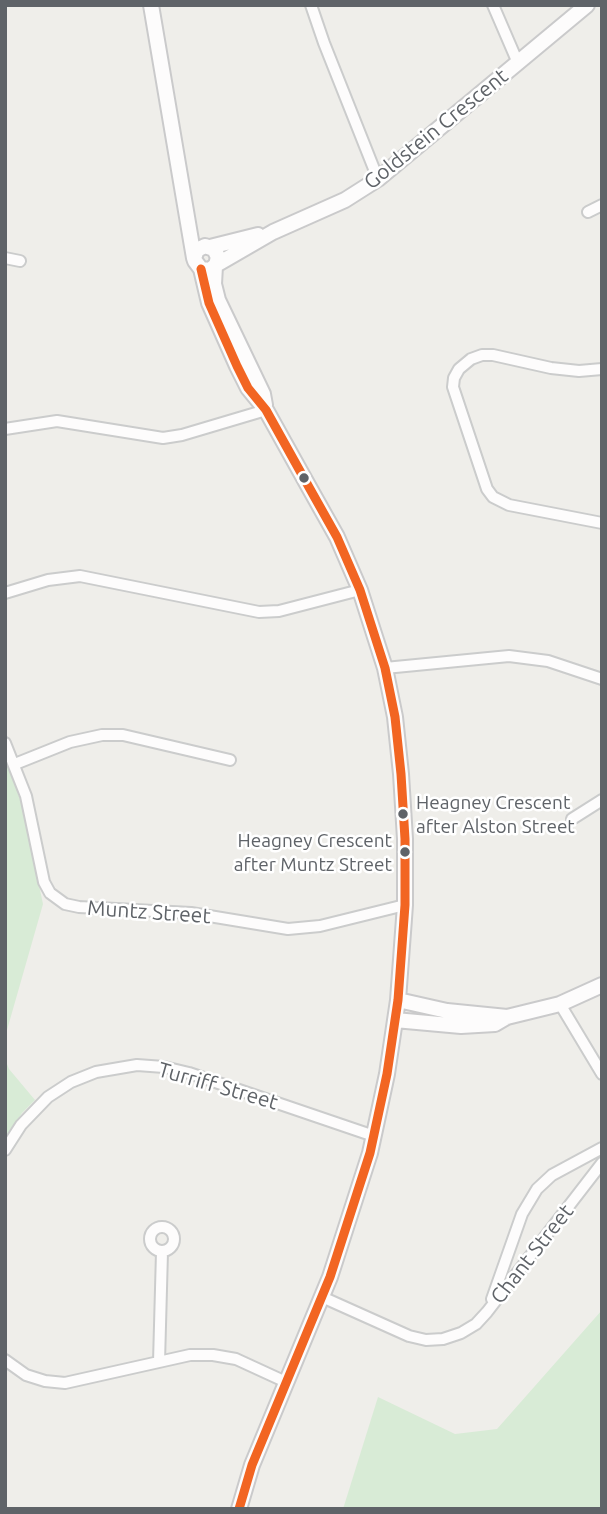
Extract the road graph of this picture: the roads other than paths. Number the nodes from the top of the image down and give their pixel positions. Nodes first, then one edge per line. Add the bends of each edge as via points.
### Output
1 (151, 5) edge
2 (311, 5) edge
3 (494, 5) edge
4 (587, 5) edge
5 (518, 63) junction
6 (378, 178) junction
7 (602, 205) edge
8 (186, 209) junction
9 (588, 212) dead end
10 (273, 232) junction
11 (210, 247) junction
12 (5, 258) edge
13 (20, 261) dead end
14 (206, 264) junction
15 (602, 369) edge
16 (266, 410) junction
17 (5, 429) edge
18 (602, 523) edge
19 (360, 590) junction
20 (5, 593) edge
21 (385, 668) junction
22 (602, 679) edge
23 (5, 743) edge
24 (230, 760) dead end
25 (15, 764) junction
26 (602, 800) edge
27 (572, 819) dead end
28 (405, 905) junction
29 (602, 985) edge
30 (398, 1000) junction
31 (560, 1004) junction
32 (507, 1017) junction
33 (395, 1020) junction
34 (602, 1074) edge
35 (374, 1136) junction
36 (602, 1148) edge
37 (5, 1150) edge
38 (602, 1163) edge
39 (162, 1252) dead end
40 (323, 1297) junction
41 (487, 1312) junction
42 (5, 1360) edge
43 (159, 1362) junction
44 (286, 1382) junction
45 (239, 1509) edge

1 - 8 street
2 - 6 street
3 - 5 street
4 - 5 street, Goldstein Crescent
5 - 6 street, Goldstein Crescent
6 - 10 street, Goldstein Crescent via 327,209
7 - 9 street
8 - 11 street via 201,240
8 - 14 street
10 - 11 street, Goldstein Crescent
10 - 14 street, Goldstein Crescent
11 - 14 street via 201,247
12 - 13 street
14 - 16 street via 214,284 213,302 248,388
15 - 18 street via 551,368 482,355 459,369 453,387 493,497 509,505
16 - 17 street via 163,438 57,421
16 - 19 street via 337,537
19 - 20 street via 259,612 80,576
19 - 21 street
21 - 22 street via 509,656 548,661
21 - 28 street via 401,774
23 - 25 street, Muntz Street
24 - 25 street via 102,735
25 - 28 street, Muntz Street via 44,882 65,904 191,913 288,929
26 - 27 street
28 - 30 street
29 - 31 street
30 - 32 street
30 - 33 street
31 - 32 street
31 - 34 street
32 - 33 street via 482,1026
33 - 35 street
35 - 37 street, Turriff Street via 189,1073 137,1065 71,1082 48,1097
35 - 40 street
36 - 41 street, Chant Street via 552,1175 537,1189 522,1214
38 - 41 street, Chant Street
39 - 43 street
40 - 41 street, Chant Street via 426,1340 461,1333
40 - 44 street
42 - 43 street via 26,1375 65,1383
43 - 44 street via 214,1355 236,1359
44 - 45 street

